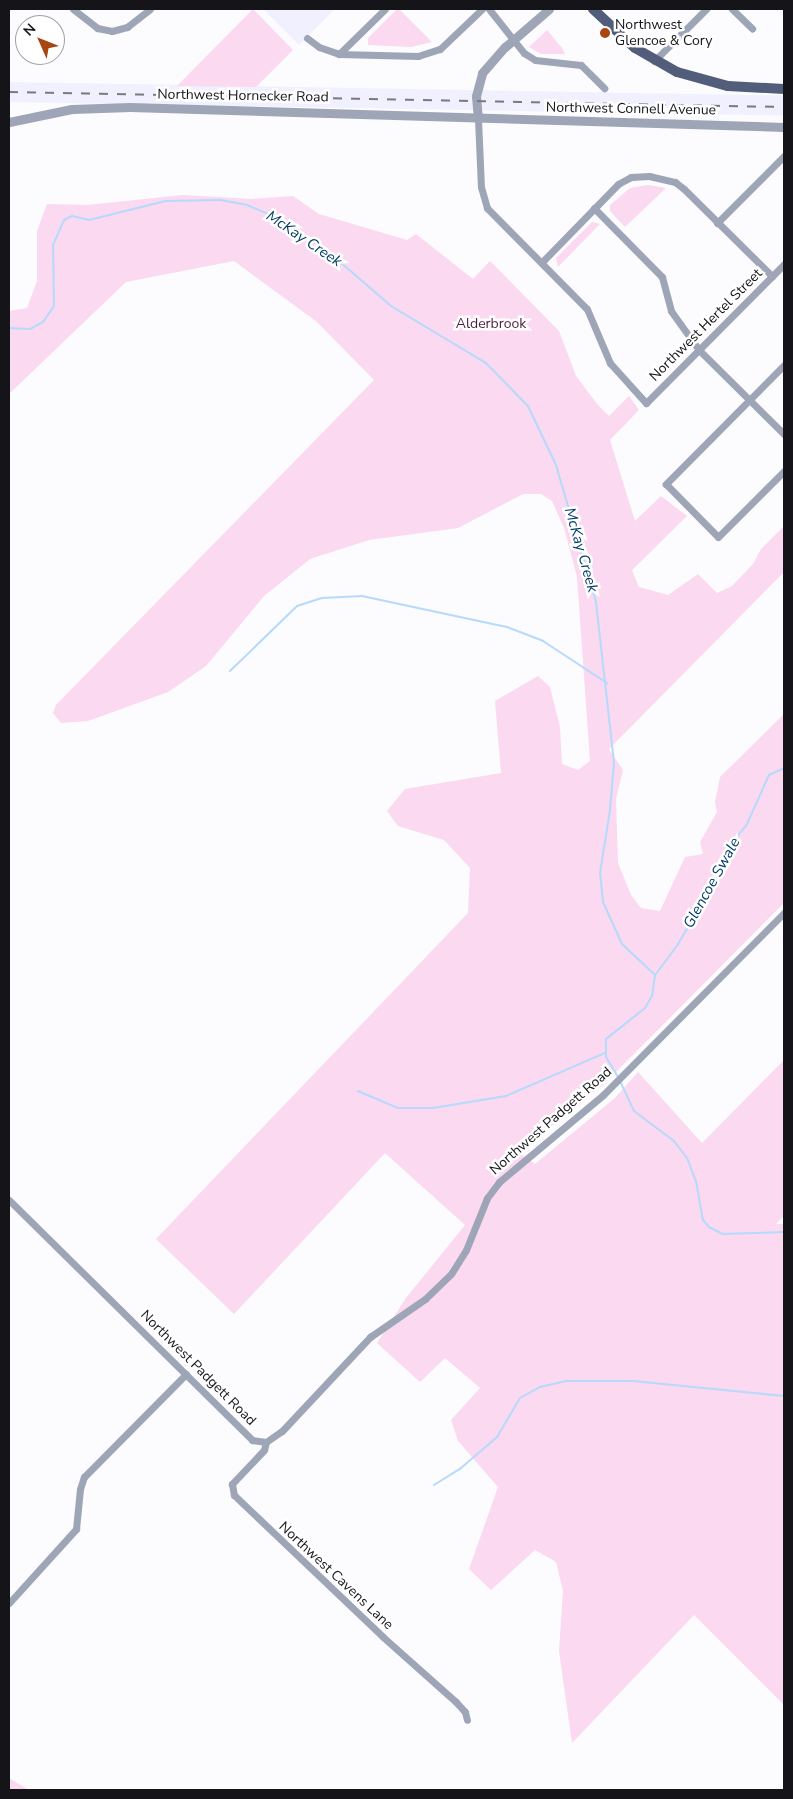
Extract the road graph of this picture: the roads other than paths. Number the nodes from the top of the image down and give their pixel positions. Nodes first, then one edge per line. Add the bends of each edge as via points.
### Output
1 (73, 9) edge
2 (150, 9) edge
3 (385, 9) edge
4 (482, 9) edge
5 (489, 9) edge
6 (549, 9) edge
7 (593, 9) edge
8 (706, 9) edge
9 (732, 9) edge
10 (752, 28) dead end
11 (307, 38) dead end
12 (513, 40) junction
13 (339, 54) junction
14 (654, 61) junction
15 (604, 88) dead end
16 (784, 89) edge
17 (478, 119) junction
18 (9, 122) edge
19 (784, 127) edge
20 (784, 156) edge
21 (594, 208) junction
22 (718, 223) junction
23 (542, 262) junction
24 (784, 264) edge
25 (772, 276) junction
26 (699, 350) junction
27 (784, 365) edge
28 (750, 400) junction
29 (784, 434) edge
30 (784, 471) edge
31 (784, 913) edge
32 (9, 1200) edge
33 (186, 1374) junction
34 (266, 1442) junction
35 (9, 1603) edge
36 (467, 1720) dead end

1 - 2 street via 97,28 117,30 127,27
3 - 13 street
4 - 13 street via 437,50 408,58
5 - 12 street
6 - 12 street
7 - 14 main road via 623,38
8 - 14 street
9 - 10 street
11 - 13 street via 319,47
12 - 15 street via 535,60 581,65
12 - 17 street via 478,80
14 - 16 main road via 704,82
17 - 18 street, Northwest Hornecker Road via 328,111 110,107 72,108
17 - 19 street, Northwest Connell Avenue
17 - 23 street via 481,187 487,208
20 - 22 street
21 - 22 street via 623,180 649,176 675,182
21 - 23 street
21 - 26 street via 662,277 671,312
22 - 25 street
23 - 26 street, Northwest Hertel Street via 587,309 610,363 646,403
24 - 25 street, Northwest Hertel Street
25 - 26 street, Northwest Hertel Street
26 - 28 street
27 - 28 street
28 - 29 street
28 - 30 street via 666,484 718,537
31 - 34 street, Northwest Padgett Road via 647,1052 561,1132 493,1188 462,1260 444,1282 370,1337 282,1431
32 - 33 street, Northwest Padgett Road
33 - 34 street, Northwest Padgett Road via 252,1440
33 - 35 street via 88,1472 80,1489 76,1529
34 - 36 street, Northwest Cavens Lane via 264,1450 232,1484 234,1494 456,1702

